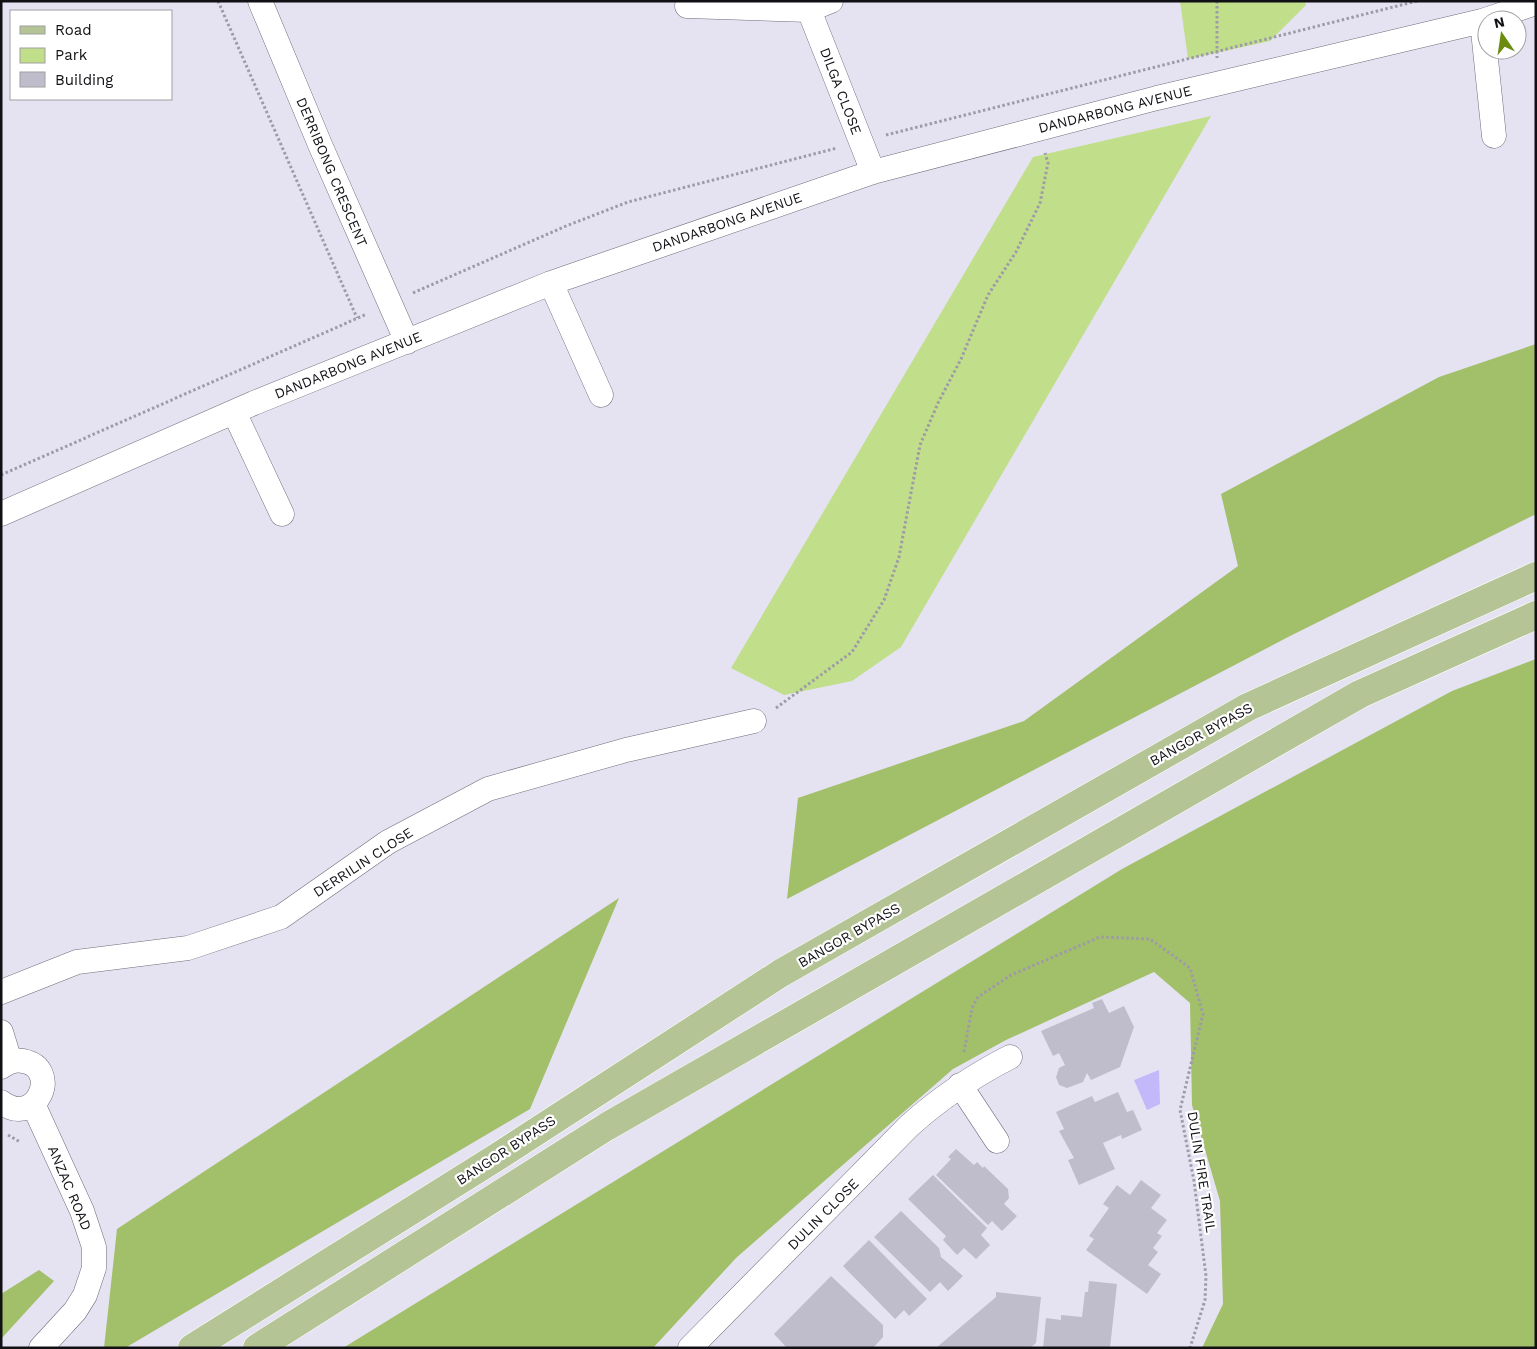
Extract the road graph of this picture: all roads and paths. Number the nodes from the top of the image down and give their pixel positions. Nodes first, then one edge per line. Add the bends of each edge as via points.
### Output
1 (218, 1) edge
2 (260, 1) edge
3 (831, 1) edge
4 (1217, 1) edge
5 (1536, 3) edge
6 (687, 6) dead end
7 (809, 10) junction
8 (1515, 10) edge
9 (1477, 22) edge
10 (1486, 60) edge
11 (1217, 84) junction
12 (1038, 129) junction
13 (1494, 136) dead end
14 (873, 172) junction
15 (552, 283) junction
16 (357, 318) dead end
17 (407, 342) junction
18 (601, 395) dead end
19 (234, 412) junction
20 (1, 514) edge
21 (282, 514) dead end
22 (1536, 576) edge
23 (1536, 614) edge
24 (754, 721) joint
25 (1, 992) edge
26 (1, 1032) edge
27 (1010, 1057) dead end
28 (6, 1064) edge
29 (960, 1086) junction
30 (1, 1102) edge
31 (33, 1104) junction
32 (1, 1131) edge
33 (997, 1142) dead end
34 (26, 1148) dead end
35 (41, 1348) edge
36 (192, 1348) edge
37 (257, 1348) edge
38 (690, 1348) edge
39 (1190, 1348) edge

1 - 16 path
2 - 17 street, DERRIBONG CRESCENT
3 - 7 street
4 - 11 path
5 - 8 street, DANDARBONG AVENUE
6 - 7 street
7 - 14 street, DILGA CLOSE
9 - 11 street, DANDARBONG AVENUE
10 - 13 street
11 - 12 street, DANDARBONG AVENUE
12 - 14 street, DANDARBONG AVENUE
12 - 24 path via 1048,163 1040,202 1016,252 988,295 920,445 899,557 884,600 852,652 784,704
14 - 15 street, DANDARBONG AVENUE
15 - 17 street, DANDARBONG AVENUE
15 - 18 street
17 - 19 street, DANDARBONG AVENUE
19 - 20 street, DANDARBONG AVENUE
19 - 21 street
22 - 36 main road, BANGOR BYPASS via 1248,707 790,968
23 - 37 main road via 1360,694 606,1127
24 - 25 street, DERRILIN CLOSE via 626,750 488,789 388,842 281,917 188,948 77,962
26 - 28 street
27 - 29 street, DULIN CLOSE
28 - 31 street via 26,1061 39,1071 43,1087
29 - 33 street
29 - 38 street, DULIN CLOSE via 909,1126
29 - 39 path, DULIN FIRE TRAIL via 972,1008 978,997 1011,975 1100,937 1150,939 1190,968 1202,1014 1180,1110 1194,1182 1206,1276 1205,1300
30 - 31 street via 14,1109
31 - 35 street, ANZAC ROAD via 82,1211 94,1247 94,1268 85,1295 75,1311
32 - 34 path

